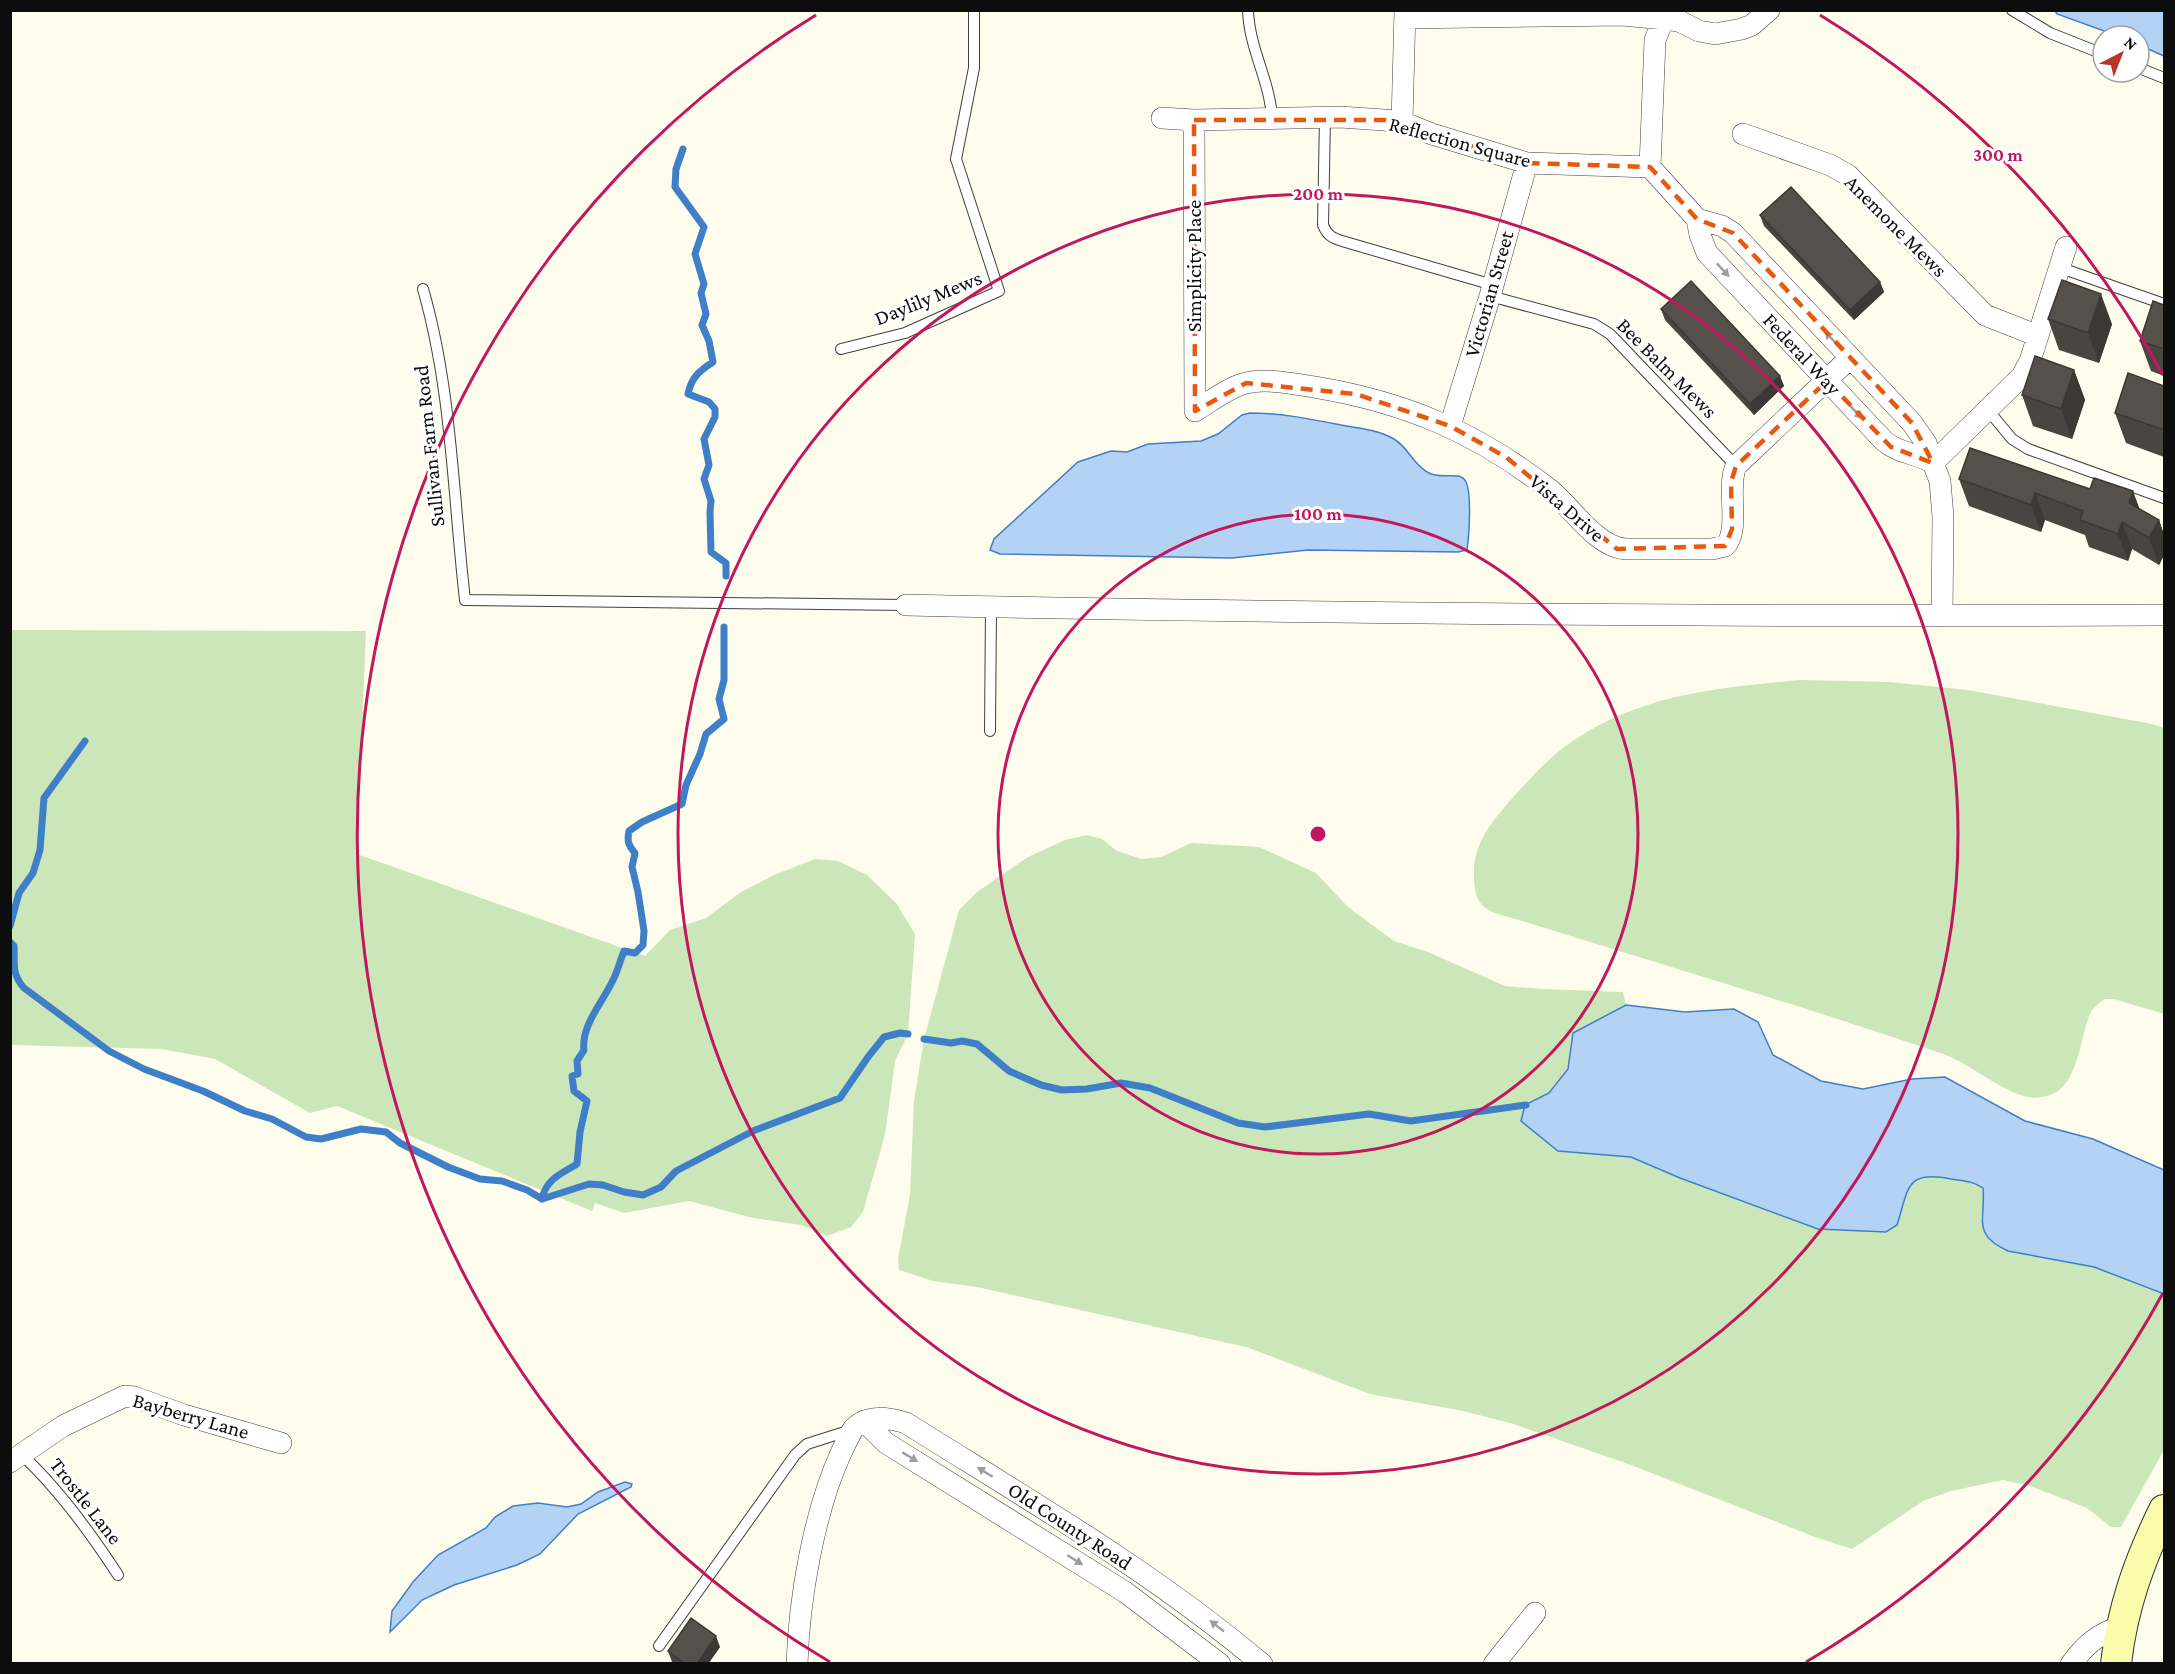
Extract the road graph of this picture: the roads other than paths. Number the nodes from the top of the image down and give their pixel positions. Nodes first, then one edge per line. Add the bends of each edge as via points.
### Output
1 (974, 10) edge
2 (1248, 10) edge
3 (1769, 10) edge
4 (2012, 10) edge
5 (1405, 14) edge
6 (1668, 14) edge
7 (2091, 49) edge
8 (1325, 117) junction
9 (1162, 118) dead end
10 (1272, 118) junction
11 (1194, 120) junction
12 (1402, 122) junction
13 (1743, 134) dead end
14 (1527, 162) junction
15 (1650, 167) junction
16 (1697, 219) junction
17 (2066, 247) dead end
18 (2058, 267) junction
19 (423, 289) dead end
20 (1492, 291) junction
21 (2164, 304) edge
22 (2038, 336) junction
23 (841, 349) dead end
24 (1850, 358) junction
25 (1827, 381) junction
26 (1988, 410) junction
27 (1195, 411) joint
28 (1450, 426) junction
29 (1933, 463) junction
30 (1736, 466) junction
31 (2164, 498) edge
32 (906, 605) joint
33 (991, 607) junction
34 (2164, 615) edge
35 (1942, 616) junction
36 (990, 731) dead end
37 (859, 1425) junction
38 (281, 1443) dead end
39 (16, 1458) edge
40 (2164, 1510) edge
41 (1058, 1534) junction
42 (118, 1575) dead end
43 (1535, 1613) dead end
44 (2122, 1626) junction
45 (659, 1646) dead end
46 (797, 1664) edge
47 (1220, 1664) edge
48 (1262, 1664) edge
49 (1494, 1664) edge
50 (2071, 1664) edge
51 (2116, 1664) edge

1 - 23 lane, Daylily Mews via 974,68 956,159 999,291 905,333
2 - 10 lane
3 - 6 street via 1752,25 1715,34 1699,31
4 - 7 lane via 2050,33
5 - 6 street
5 - 12 street
6 - 15 street via 1655,40
8 - 10 street, Reflection Square
8 - 12 street, Reflection Square
8 - 20 lane, Bee Balm Mews via 1326,232 1332,238
9 - 11 street, Reflection Square
10 - 11 street, Reflection Square
11 - 27 street, Simplicity Place
12 - 14 street, Reflection Square
13 - 22 street, Anemone Mews via 1848,175 1985,315
14 - 15 street, Reflection Square
14 - 20 street, Victorian Street
15 - 16 street, Federal Way
24 -> 16 street, Federal Way via 1733,233
16 -> 25 street, Federal Way via 1707,253
17 - 18 street
18 - 21 lane
18 - 22 street
19 - 32 lane, Sullivan Farm Road via 435,331 446,404 465,600
20 - 28 street, Victorian Street
20 - 30 lane, Bee Balm Mews via 1594,324 1610,334
22 - 26 street via 2022,376
24 - 25 street
24 - 29 street, Federal Way via 1912,423 1926,443
25 -> 29 street, Federal Way via 1891,447
25 - 30 street
26 - 29 street
26 - 31 lane via 2012,439 2028,449
27 - 28 street, Vista Drive via 1246,383 1261,382 1356,394
28 - 30 street, Vista Drive via 1515,463 1551,491 1598,537 1617,549 1701,550 1725,546 1732,529 1731,482
29 - 35 street, Federal Way via 1940,481 1944,517
32 - 33 street
33 - 35 street
33 - 36 lane
34 - 35 street
37 - 41 street, Old County Road
37 - 45 lane via 807,1444 795,1455
37 - 46 street via 834,1469 815,1538 798,1630
38 - 39 street, Bayberry Lane via 125,1396 63,1426
39 - 42 lane, Trostle Lane via 36,1468 72,1510
40 - 44 main road via 2140,1562
41 -> 47 street, Old County Road via 1125,1592
48 -> 41 street, Old County Road via 1170,1591
43 - 49 street
44 - 50 street via 2099,1635
44 - 51 main road

